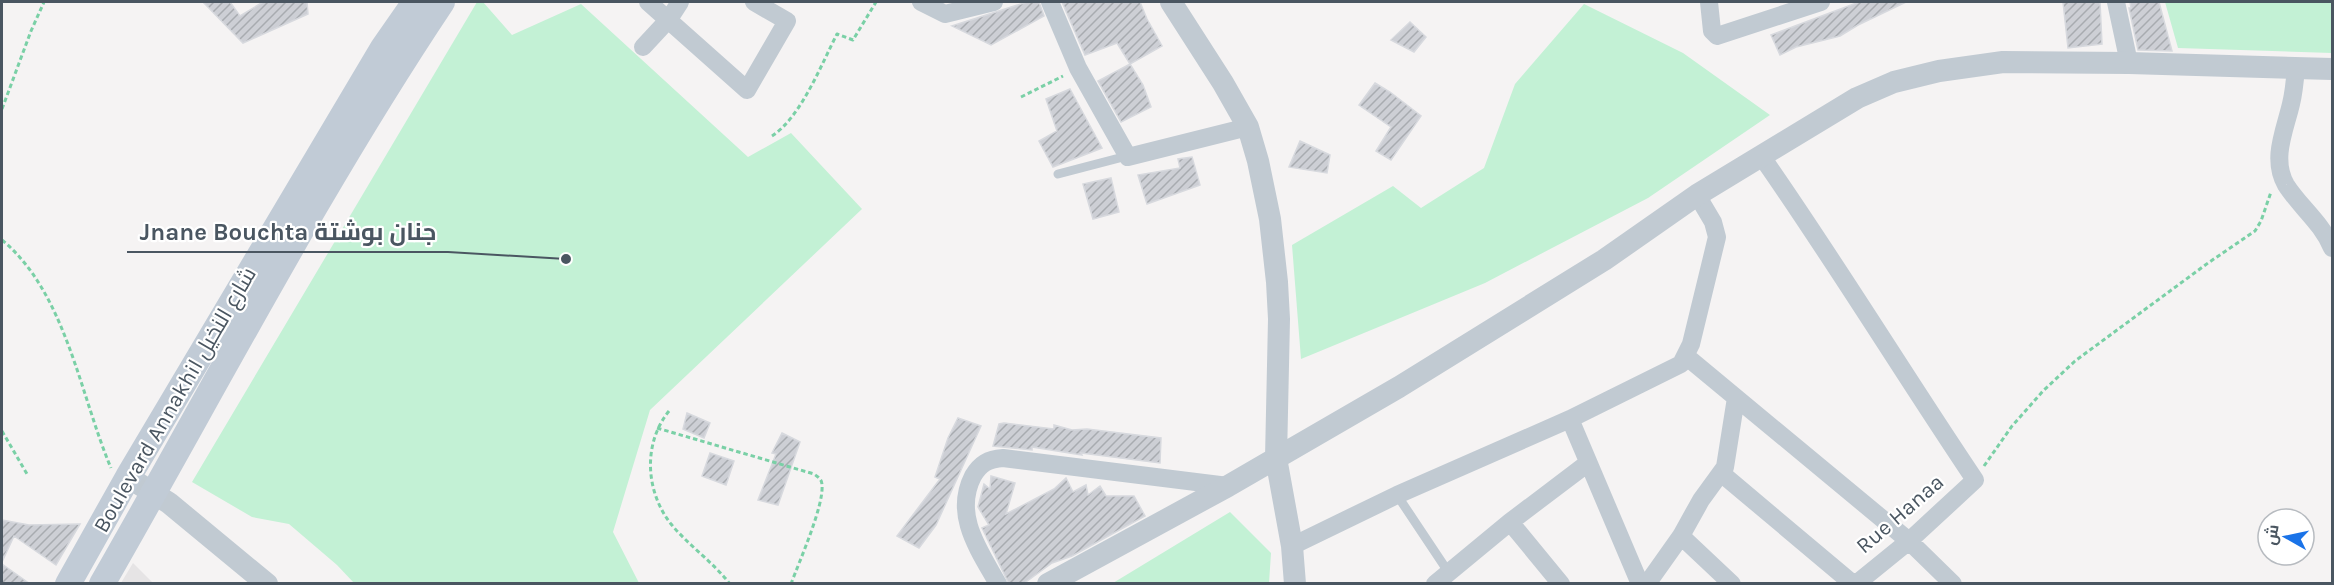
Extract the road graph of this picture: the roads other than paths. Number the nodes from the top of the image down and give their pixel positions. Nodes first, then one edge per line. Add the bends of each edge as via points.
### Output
1 (415, 2) edge
2 (442, 2) edge
3 (648, 2) edge
4 (680, 2) edge
5 (754, 2) edge
6 (921, 2) edge
7 (993, 2) edge
8 (1050, 2) edge
9 (1171, 2) edge
10 (1709, 2) edge
11 (1821, 2) edge
12 (2116, 2) edge
13 (1787, 8) edge
14 (669, 19) junction
15 (643, 47) dead end
16 (2129, 63) junction
17 (2295, 67) junction
18 (2332, 69) edge
19 (1248, 128) junction
20 (1127, 156) junction
21 (1762, 157) junction
22 (1058, 174) dead end
23 (1697, 195) junction
24 (2332, 248) edge
25 (1687, 357) junction
26 (1736, 398) junction
27 (1570, 419) junction
28 (1276, 458) junction
29 (1588, 463) junction
30 (1721, 472) junction
31 (124, 483) junction
32 (1228, 486) junction
33 (155, 493) junction
34 (1397, 495) junction
35 (1510, 522) junction
36 (1681, 536) junction
37 (1909, 541) junction
38 (1292, 546) junction
39 (1439, 581) edge
40 (68, 584) edge
41 (102, 584) edge
42 (267, 584) edge
43 (998, 584) edge
44 (1048, 584) edge
45 (1295, 584) edge
46 (1561, 584) edge
47 (1640, 584) edge
48 (1647, 584) edge
49 (1732, 584) edge
50 (1854, 584) edge
51 (1953, 584) edge

1 - 31 main road, Boulevard Annakhil شارع النخيل via 376,58
2 - 33 main road, Boulevard Annakhil شارع النخيل via 314,204
3 - 14 street
4 - 14 street
5 - 14 street via 787,21 747,90
6 - 7 street via 945,14
8 - 20 street via 1078,68
9 - 19 street
10 - 13 street via 1717,36
11 - 13 street
12 - 16 street
14 - 15 street
16 - 17 street
16 - 21 street via 2003,62 1894,82 1857,98
17 - 18 street
17 - 24 street via 2281,135 2280,163 2285,183 2321,227
19 - 20 street
19 - 28 street via 1270,219 1277,282
20 - 22 lane
21 - 23 street
21 - 37 street, Rue Hanaa via 1975,480
23 - 25 street via 1717,237
23 - 28 street via 1604,260
25 - 26 street
25 - 27 street via 1674,369
26 - 30 street via 1727,463
26 - 37 street
27 - 29 street
27 - 34 street
28 - 32 street
28 - 38 street
29 - 35 street
29 - 47 street
30 - 36 street
30 - 50 street
31 - 33 street
31 - 40 main road, Boulevard Annakhil شارع النخيل
32 - 43 street via 1003,458 985,462 966,492 964,508 977,547
32 - 44 street
33 - 41 main road, Boulevard Annakhil شارع النخيل
33 - 42 street
34 - 38 street
34 - 39 lane
35 - 39 street
35 - 46 street
36 - 48 street
36 - 49 street
37 - 50 street, Rue Hanaa
37 - 51 street
38 - 45 street

